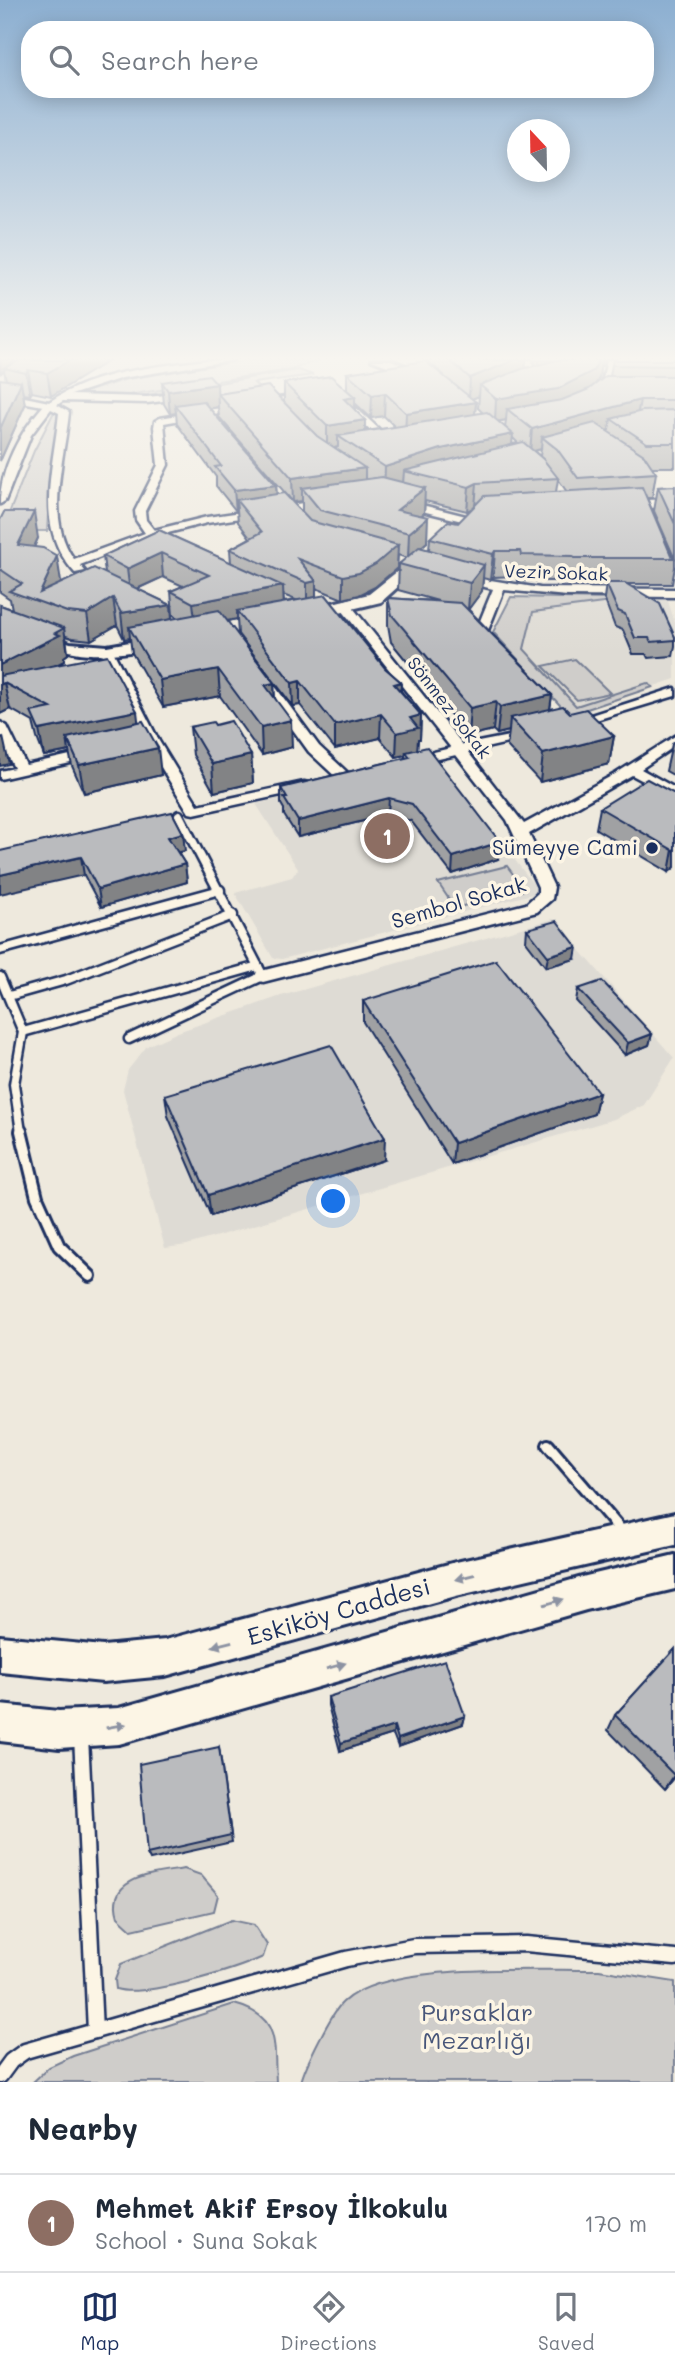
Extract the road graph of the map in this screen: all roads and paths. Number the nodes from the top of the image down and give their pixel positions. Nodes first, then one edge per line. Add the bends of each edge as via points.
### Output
1 (18, 457) edge
2 (59, 457) edge
3 (163, 457) edge
4 (395, 495) edge
5 (667, 499) edge
6 (0, 501) edge
7 (334, 502) edge
8 (594, 506) edge
9 (474, 517) joint
10 (452, 532) edge
11 (152, 534) junction
12 (173, 548) edge
13 (432, 548) edge
14 (71, 564) junction
15 (450, 576) edge
16 (88, 577) edge
17 (499, 589) junction
18 (675, 593) edge
19 (346, 607) junction
20 (297, 614) edge
21 (0, 620) edge
22 (181, 637) edge
23 (495, 650) edge
24 (107, 651) junction
25 (250, 662) edge
26 (675, 692) edge
27 (0, 726) edge
28 (675, 740) edge
29 (113, 749) edge
30 (457, 751) junction
31 (393, 766) edge
32 (631, 769) junction
33 (22, 770) junction
34 (0, 775) edge
35 (675, 794) edge
36 (194, 810) junction
37 (179, 814) junction
38 (166, 817) edge
39 (521, 832) junction
40 (220, 890) junction
41 (233, 915) junction
42 (0, 950) edge
43 (261, 971) junction
44 (0, 977) edge
45 (9, 996) junction
46 (23, 1032) junction
47 (129, 1039) dead end
48 (90, 1276) dead end
49 (548, 1445) dead end
50 (675, 1529) edge
51 (628, 1539) junction
52 (675, 1572) edge
53 (0, 1654) edge
54 (0, 1723) edge
55 (81, 1731) junction
56 (675, 1958) edge
57 (95, 2031) junction
58 (0, 2076) edge

1 - 6 street
2 - 14 street via 55,535
3 - 11 street via 140,508 139,516
4 - 9 street
5 - 8 street via 646,510
7 - 11 street via 225,516
9 - 10 street
11 - 12 street
11 - 14 street
13 - 19 street via 375,598
14 - 16 street
15 - 17 street, Vezir Sokak
17 - 18 street, Vezir Sokak
17 - 23 street via 481,633
19 - 20 street
19 - 30 street, Sönmez Sokak
21 - 24 street via 59,646
22 - 24 street
24 - 36 street via 146,742
25 - 36 street via 337,778
26 - 30 street
27 - 33 street
28 - 32 street
29 - 33 street
30 - 31 street
30 - 39 street, Sönmez Sokak
32 - 35 street
32 - 39 street
33 - 34 street
36 - 37 lane
37 - 38 lane
37 - 40 lane
39 - 43 street, Sembol Sokak via 546,887 546,895 531,908
40 - 41 lane
40 - 42 lane
41 - 43 lane
41 - 45 lane via 64,981
43 - 46 lane
43 - 47 lane
44 - 45 lane
45 - 46 lane
46 - 48 lane via 14,1084 30,1173 59,1246
49 - 51 lane
50 - 51 street, Eskiköy Caddesi
51 -> 53 street, Eskiköy Caddesi via 456,1579 165,1658 103,1664
55 -> 52 street via 179,1711 574,1596
54 - 55 street
55 - 57 lane
56 - 57 lane via 519,1945 436,1944 346,1959
57 - 58 lane via 25,2051

